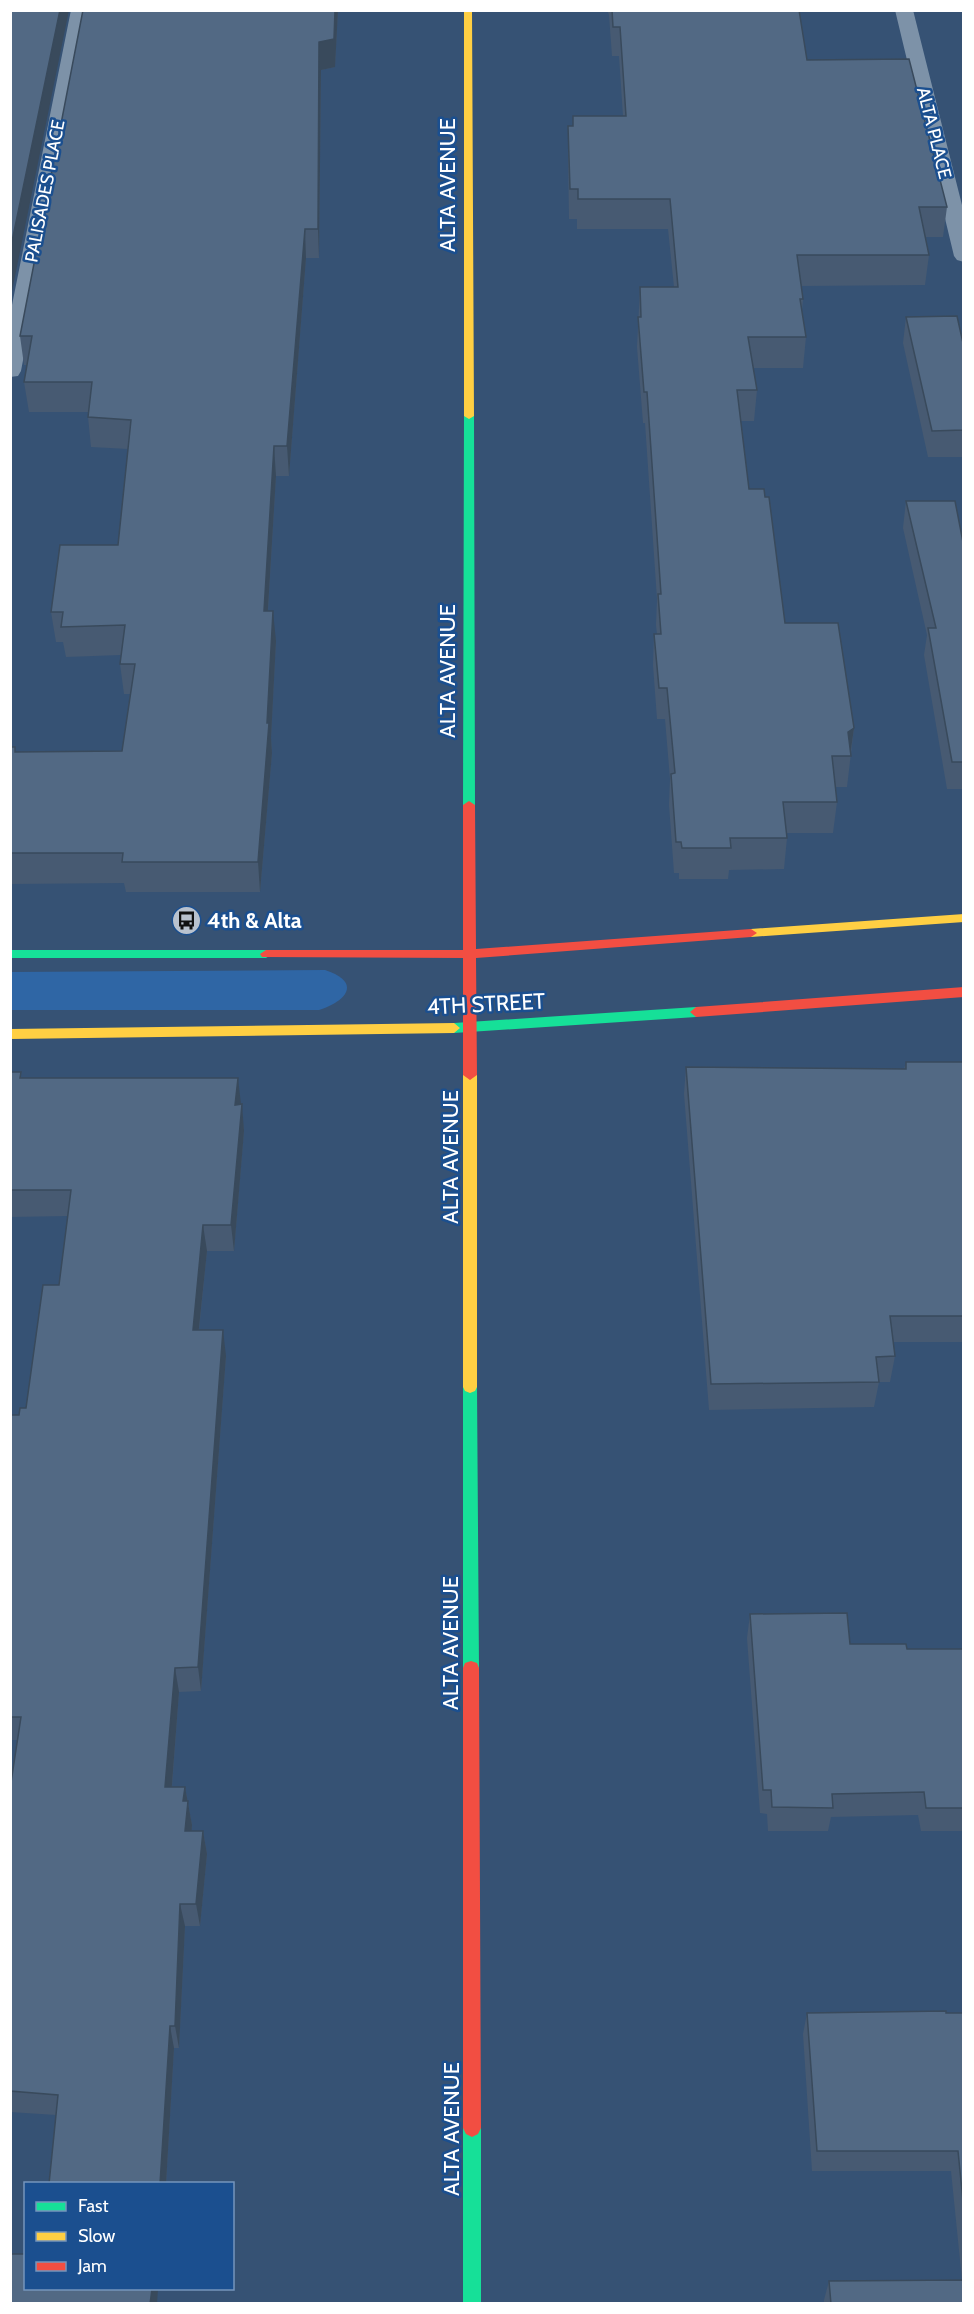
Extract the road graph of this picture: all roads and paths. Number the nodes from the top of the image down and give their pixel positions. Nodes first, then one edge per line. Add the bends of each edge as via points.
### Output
1 (80, 10) edge
2 (468, 10) edge
3 (904, 10) edge
4 (963, 256) edge
5 (10, 371) edge
6 (963, 918) edge
7 (10, 954) edge
8 (468, 954) junction
9 (963, 992) edge
10 (471, 1028) junction
11 (10, 1034) edge
12 (472, 2304) edge

1 - 5 lane, PALISADES PLACE
2 - 8 street, ALTA AVENUE
3 - 4 lane, ALTA PLACE
6 - 8 street
7 - 8 street
8 - 10 street, ALTA AVENUE
9 - 10 street, 4TH STREET
10 - 11 street, 4TH STREET
10 - 12 street, ALTA AVENUE

